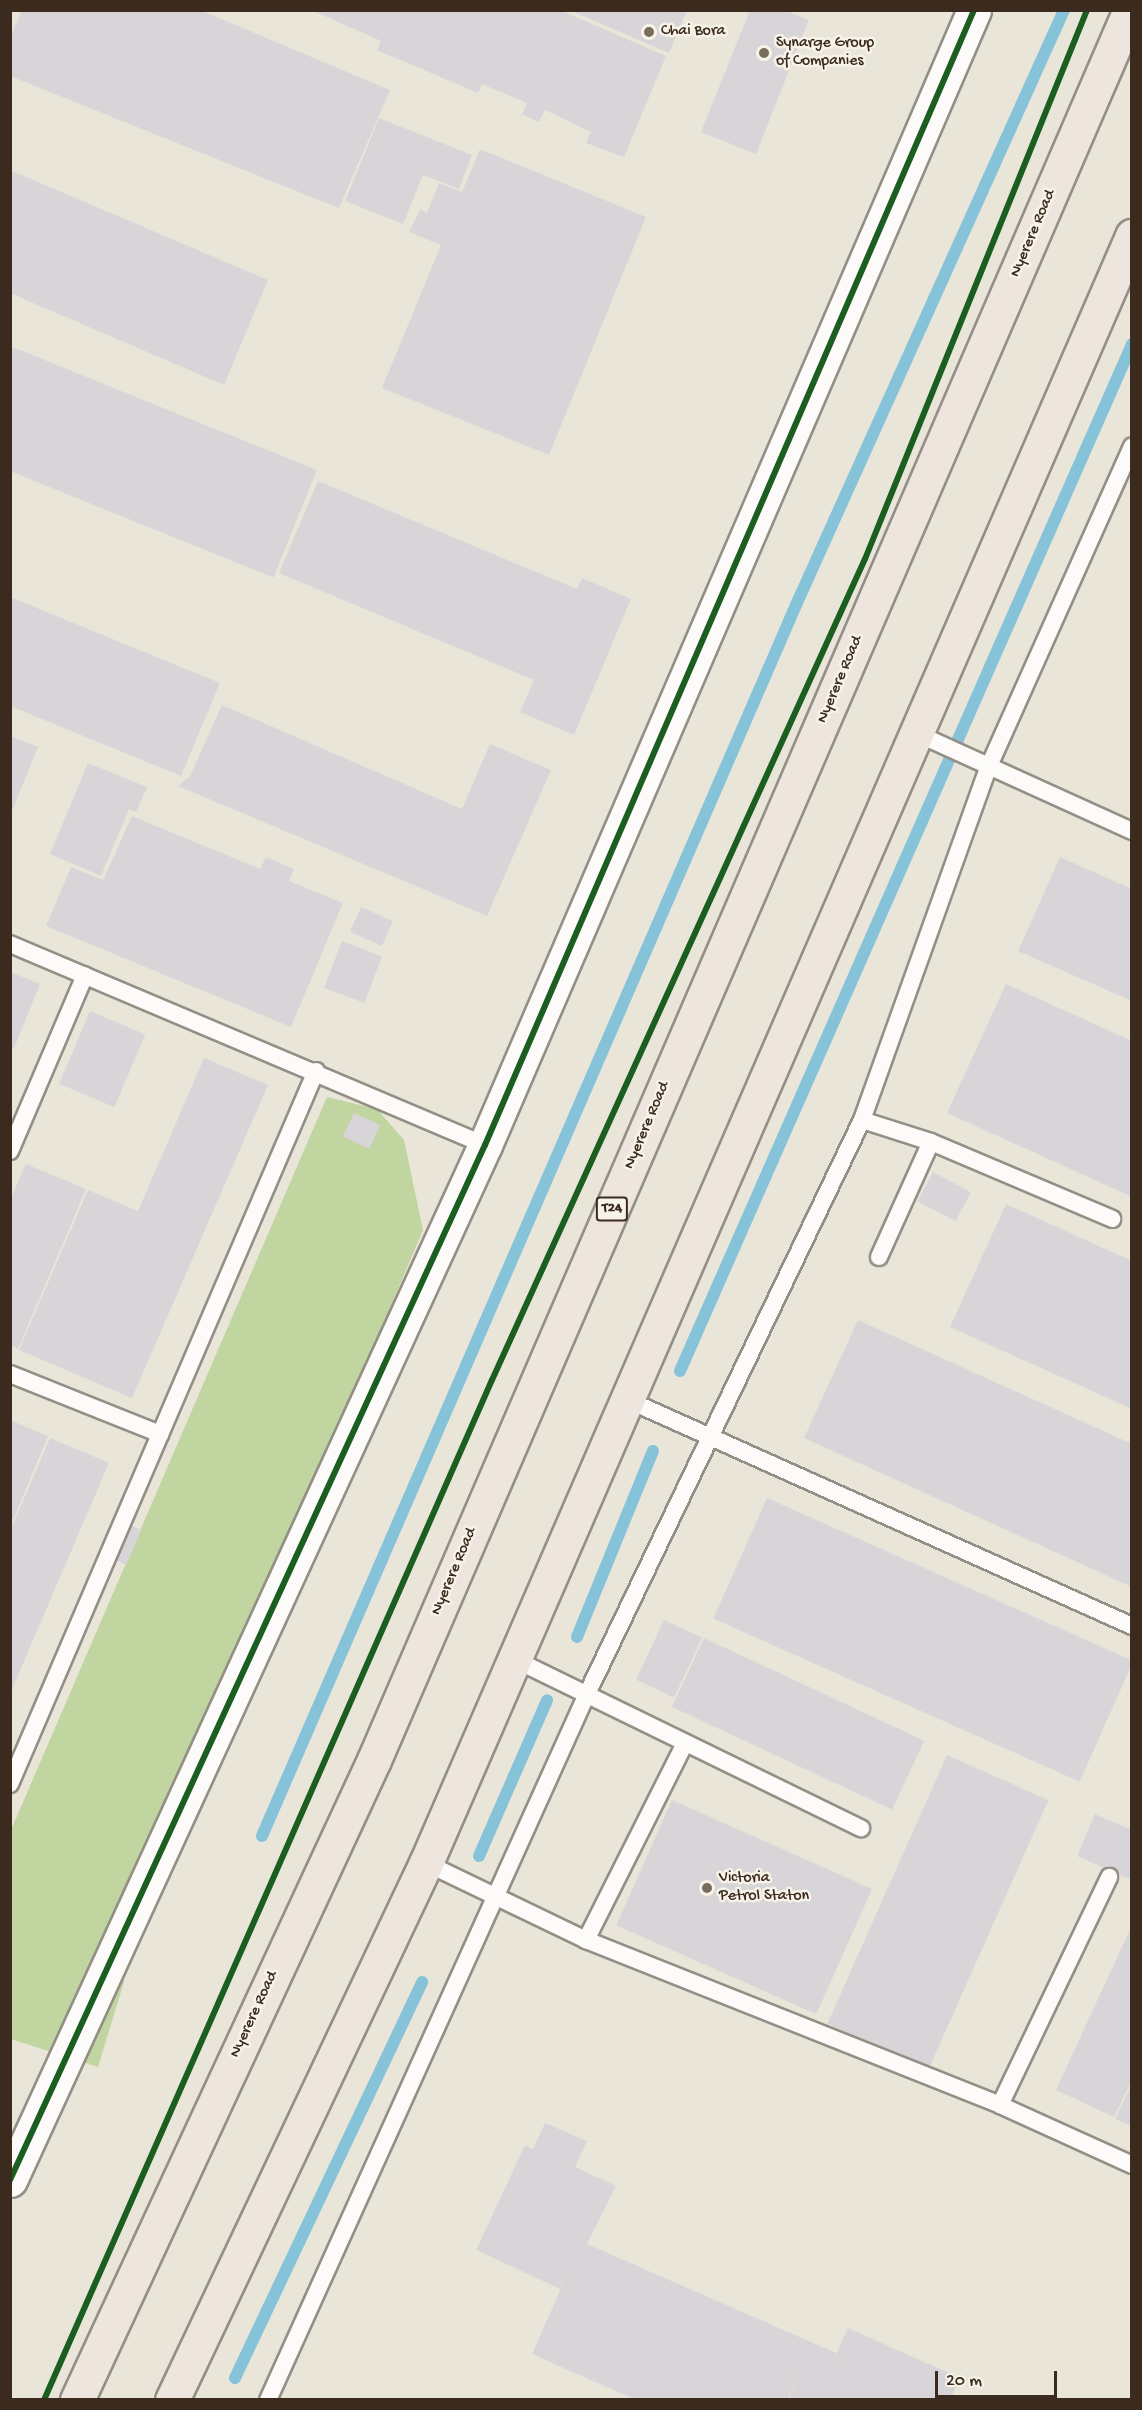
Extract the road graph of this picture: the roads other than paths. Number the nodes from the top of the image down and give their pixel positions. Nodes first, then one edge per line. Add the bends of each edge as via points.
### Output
1 (974, 10) edge
2 (1130, 10) edge
3 (1131, 236) edge
4 (1131, 447) edge
5 (916, 734) junction
6 (989, 765) junction
7 (1131, 831) edge
8 (10, 944) edge
9 (85, 975) junction
10 (316, 1071) junction
11 (862, 1120) junction
12 (931, 1142) junction
13 (484, 1145) junction
14 (10, 1151) edge
15 (1112, 1219) dead end
16 (879, 1257) dead end
17 (10, 1374) edge
18 (628, 1400) junction
19 (160, 1434) junction
20 (714, 1438) junction
21 (1131, 1626) edge
22 (516, 1660) junction
23 (586, 1696) junction
24 (684, 1745) junction
25 (10, 1784) edge
26 (861, 1828) dead end
27 (426, 1863) junction
28 (1109, 1877) dead end
29 (498, 1897) junction
30 (586, 1940) junction
31 (1000, 2105) junction
32 (1131, 2165) edge
33 (10, 2180) edge
34 (77, 2400) edge
35 (172, 2400) edge
36 (268, 2400) edge

1 - 13 street
2 - 34 highway, Nyerere Road / T24 via 374,1760
3 - 5 highway
4 - 6 lane
5 - 6 lane
5 - 18 highway
6 - 7 lane
6 - 11 lane
8 - 9 lane
9 - 10 lane
9 - 14 lane
10 - 13 lane
10 - 19 lane
11 - 12 lane
11 - 20 lane
12 - 15 lane
12 - 16 lane
13 - 33 street
17 - 19 lane
18 - 20 lane
18 - 22 highway
19 - 25 lane
20 - 21 lane
20 - 23 lane
22 - 23 lane
22 - 27 highway
23 - 24 lane
23 - 29 lane
24 - 26 lane
24 - 30 lane
27 - 29 lane
27 - 35 highway
28 - 31 lane
29 - 30 lane
29 - 36 lane
30 - 31 lane
31 - 32 lane

